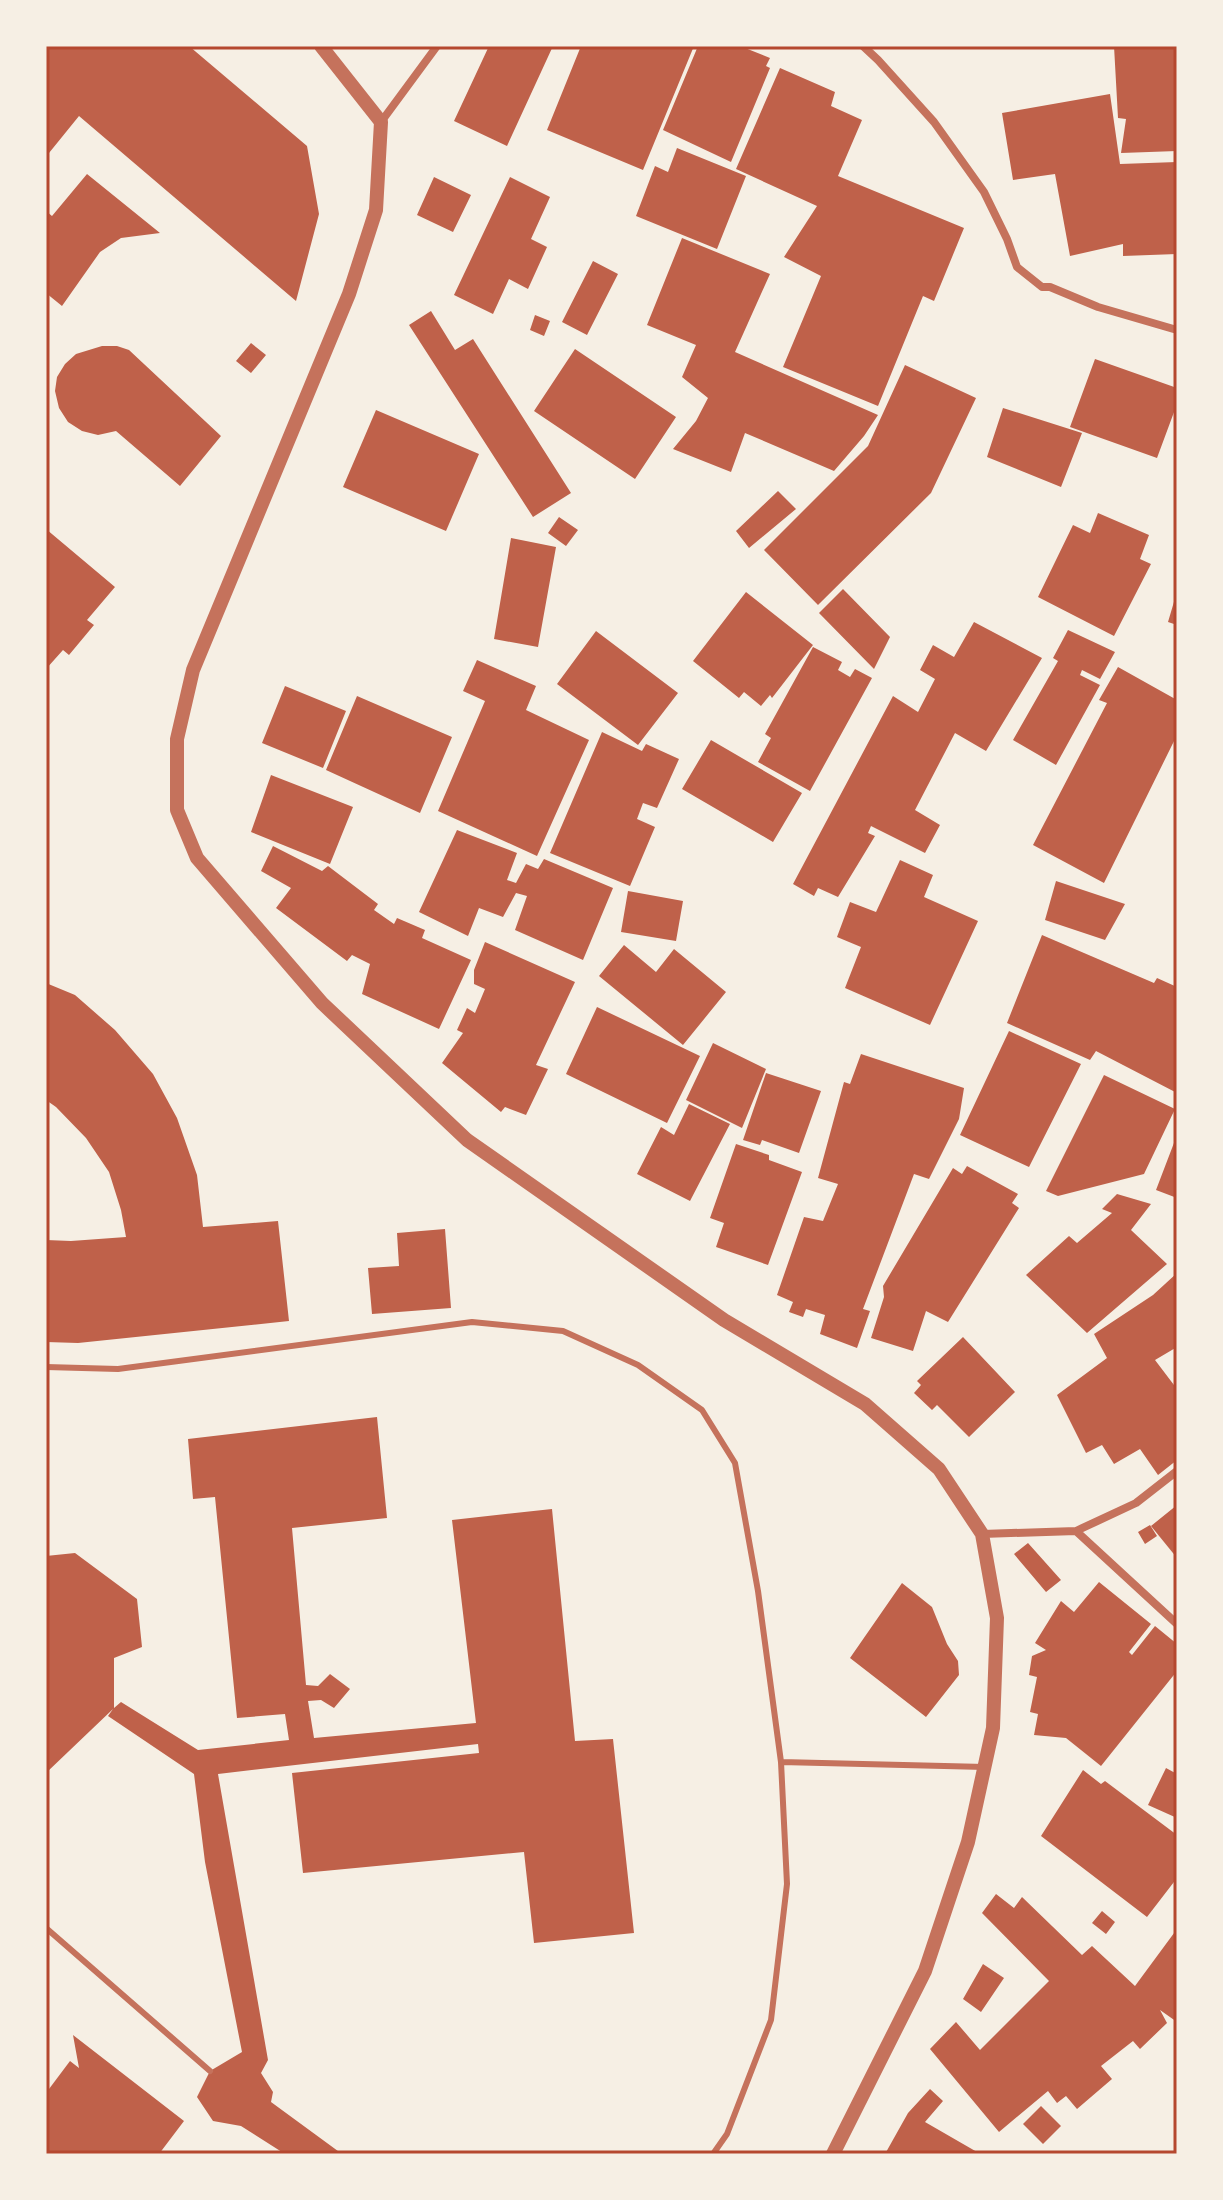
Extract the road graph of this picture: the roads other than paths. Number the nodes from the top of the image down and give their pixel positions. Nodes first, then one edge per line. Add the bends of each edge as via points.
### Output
1 (321, 46) edge
2 (437, 46) edge
3 (863, 46) edge
4 (381, 122) junction
5 (1177, 330) edge
6 (46, 1367) edge
7 (1177, 1471) edge
8 (1076, 1531) junction
9 (982, 1534) junction
10 (1177, 1624) edge
11 (781, 1762) junction
12 (985, 1767) junction
13 (46, 1928) edge
14 (210, 2071) dead end
15 (713, 2154) edge
16 (833, 2154) edge

1 - 4 street
2 - 4 street
3 - 5 street via 934,122 976,180 1017,267 1042,287
4 - 9 street via 376,210 349,294 193,670 177,739 177,810 197,858 322,1003 467,1140 724,1320 865,1404 939,1469
6 - 11 lane via 118,1369 472,1322 563,1331 638,1365 702,1410 735,1463
7 - 8 street via 1136,1503
8 - 9 street
8 - 10 street
9 - 12 street via 997,1618 993,1728
11 - 12 lane
11 - 15 lane via 787,1884 771,2020 727,2134
12 - 16 street via 968,1842 925,1971
13 - 14 lane

